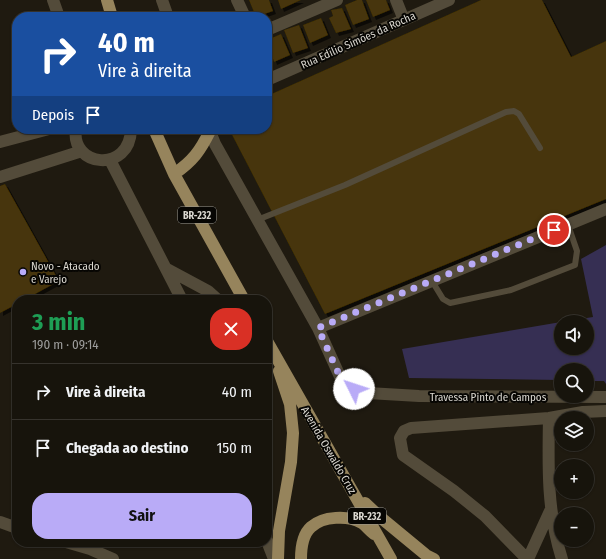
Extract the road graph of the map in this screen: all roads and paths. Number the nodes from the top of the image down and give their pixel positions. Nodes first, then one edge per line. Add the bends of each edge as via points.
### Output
1 (53, 0) edge
2 (107, 0) edge
3 (162, 0) edge
4 (237, 0) edge
5 (337, 0) edge
6 (396, 0) edge
7 (450, 0) edge
8 (57, 12) edge
9 (111, 12) edge
10 (166, 12) edge
11 (243, 12) edge
12 (404, 20) junction
13 (272, 28) edge
14 (272, 78) edge
15 (30, 134) edge
16 (76, 134) edge
17 (131, 134) edge
18 (156, 134) edge
19 (208, 134) edge
20 (211, 134) edge
21 (0, 142) edge
22 (540, 148) dead end
23 (82, 151) junction
24 (110, 160) junction
25 (174, 174) junction
26 (0, 177) edge
27 (606, 209) edge
28 (258, 220) junction
29 (568, 225) junction
30 (167, 268) junction
31 (432, 281) junction
32 (180, 295) edge
33 (212, 295) edge
34 (241, 295) edge
35 (318, 328) junction
36 (272, 350) edge
37 (272, 354) edge
38 (606, 397) edge
39 (606, 412) edge
40 (549, 418) junction
41 (352, 489) junction
42 (550, 511) junction
43 (0, 522) edge
44 (12, 526) edge
45 (383, 542) junction
46 (83, 547) edge
47 (269, 547) edge
48 (113, 559) edge
49 (274, 559) edge
50 (278, 559) edge
51 (301, 559) edge
52 (391, 559) edge
53 (434, 559) edge
54 (528, 559) edge
55 (562, 559) edge

1 - 8 street
2 - 9 highway
3 - 10 street
4 - 11 street
5 - 13 street
6 - 12 street
7 - 12 street, Rua Edílio Simões da Rocha
12 - 14 street, Rua Edílio Simões da Rocha
15 - 21 street
16 - 23 street
17 - 24 street via 126,149
18 - 25 highway, BR-232
19 - 25 highway via 196,156
20 - 28 street
22 - 28 lane via 519,114 514,111 506,112 345,185
23 - 24 street via 100,161
23 - 26 street
24 - 30 street
25 - 34 highway, BR-232
27 - 29 street
28 - 35 street
29 - 31 street
29 - 31 lane via 577,250 575,265 511,290 450,303 443,299
30 - 32 street
30 - 33 street
31 - 35 street
35 - 38 street, Travessa Pinto de Campos via 342,381 354,389 368,393 419,396
36 - 41 highway, Avenida Oswaldo Cruz / BR-232
37 - 50 highway via 290,404 293,433 291,462 279,531
39 - 40 street via 583,412
40 - 42 street via 547,475
40 - 54 street via 411,428 404,431 400,438 403,455 485,516
41 - 45 highway, Avenida Oswaldo Cruz / BR-232
41 - 53 highway via 380,518
42 - 54 street
42 - 55 street
43 - 44 street
45 - 51 highway via 362,523 345,518 327,519 310,527 300,545
45 - 52 highway, Avenida Oswaldo Cruz / BR-232
46 - 48 street
47 - 49 street

